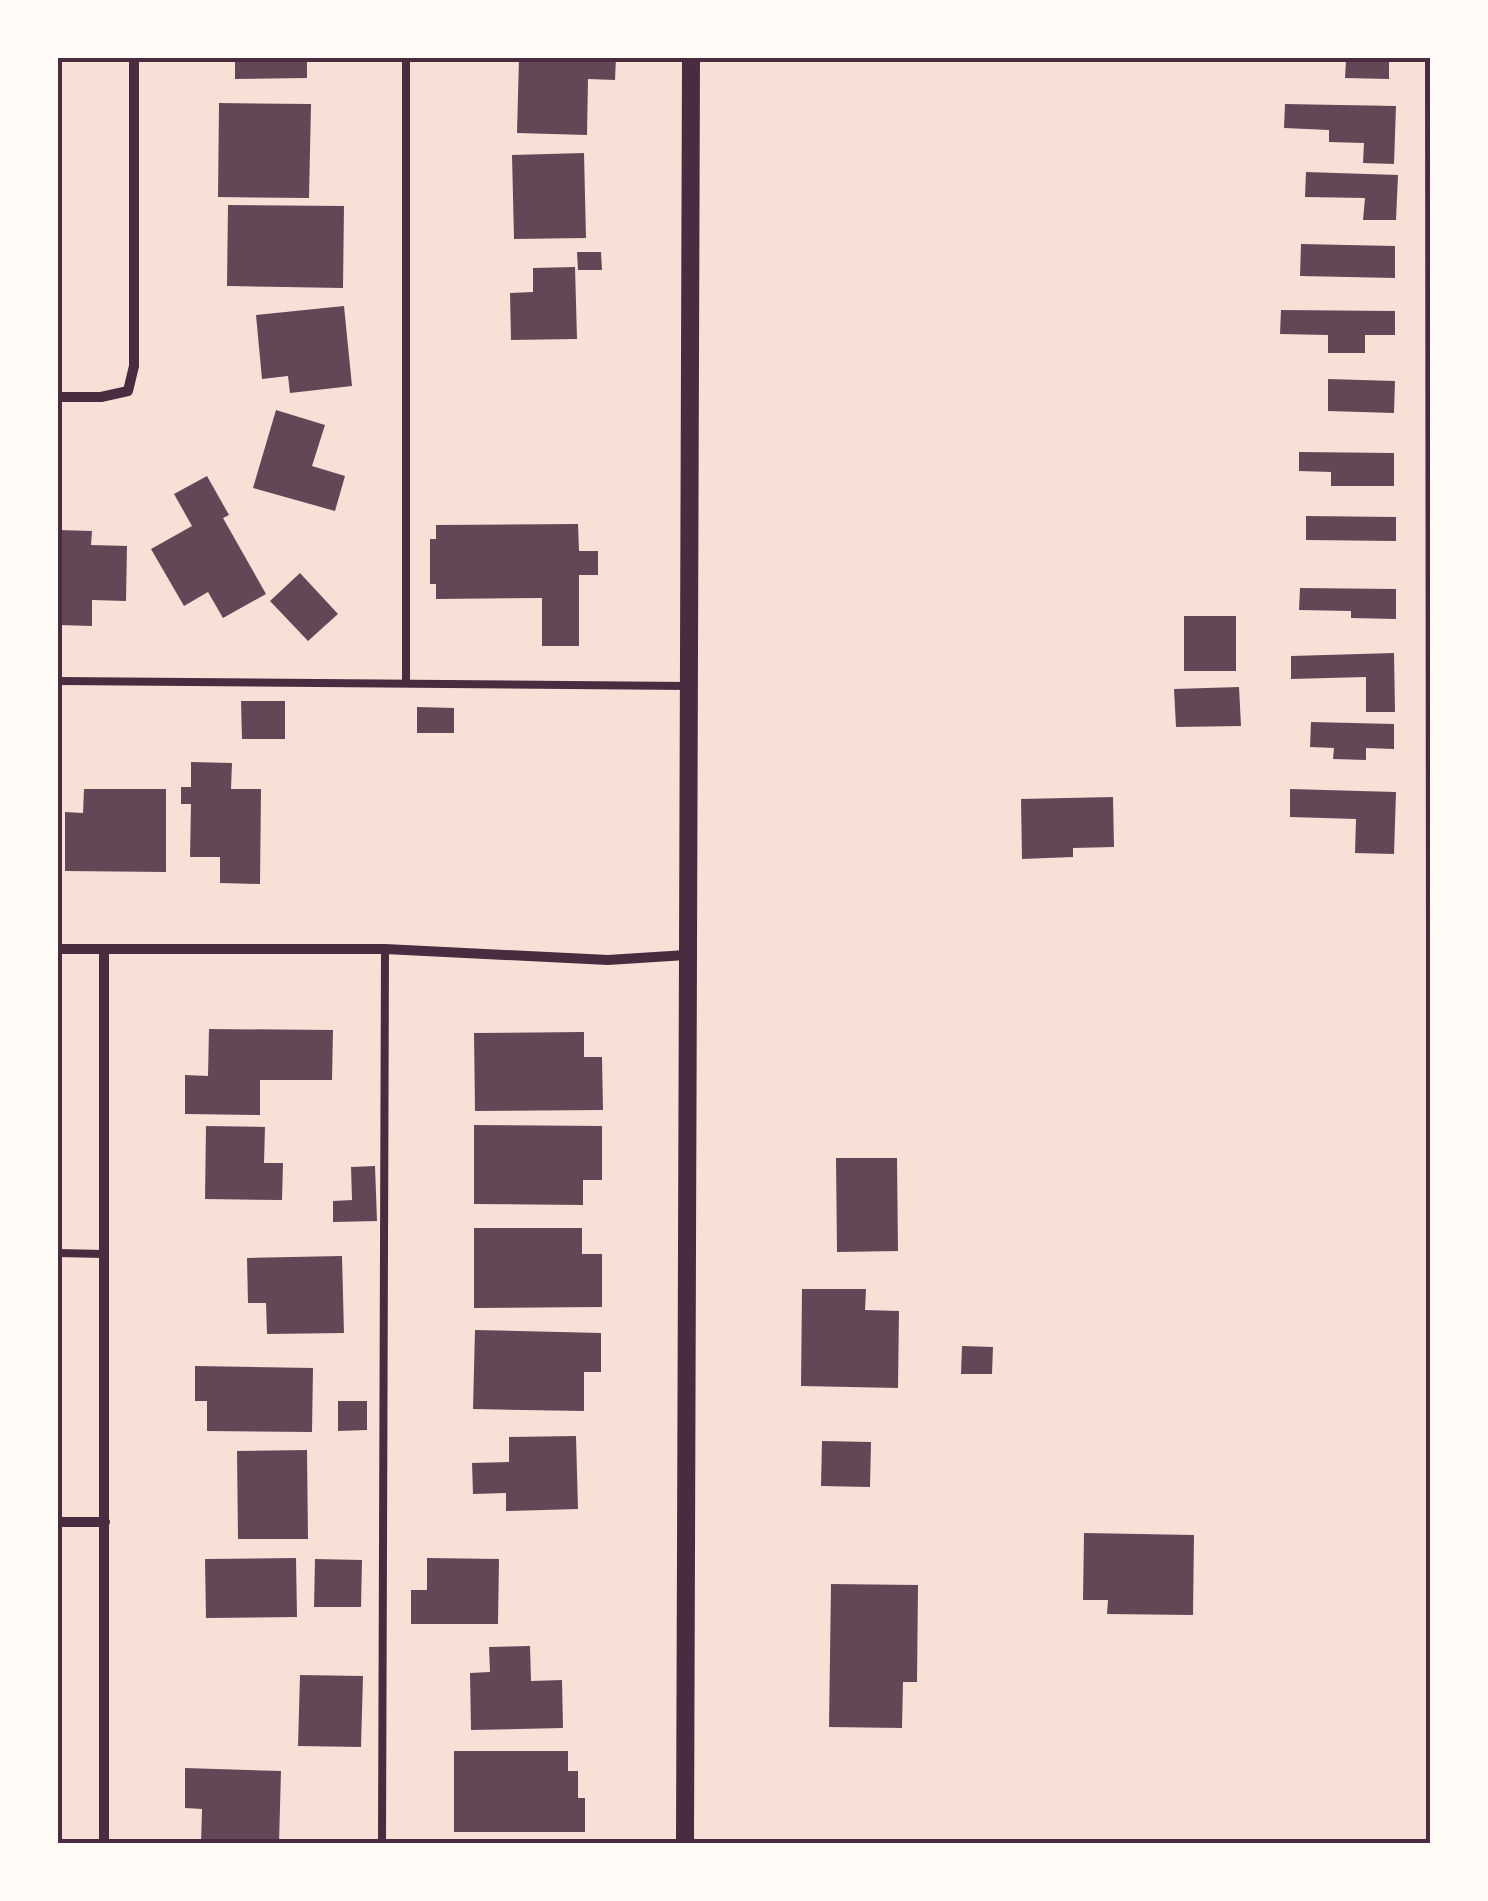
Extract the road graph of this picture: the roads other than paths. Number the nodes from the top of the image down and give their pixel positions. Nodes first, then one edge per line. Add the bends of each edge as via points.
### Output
1 (134, 58) edge
2 (406, 58) edge
3 (691, 58) edge
4 (1430, 58) edge
5 (1430, 135) edge
6 (58, 396) edge
7 (1430, 496) edge
8 (58, 681) edge
9 (406, 682) junction
10 (689, 686) junction
11 (1430, 936) edge
12 (385, 949) junction
13 (58, 950) edge
14 (104, 950) junction
15 (686, 955) junction
16 (58, 1254) edge
17 (104, 1254) junction
18 (58, 1522) edge
19 (105, 1522) junction
20 (104, 1844) edge
21 (382, 1844) edge
22 (684, 1844) edge

1 - 6 street via 134,366 128,392
2 - 9 lane
3 - 10 street
4 - 5 lane
5 - 7 lane
7 - 11 lane
8 - 9 lane
9 - 10 lane
10 - 15 street
12 - 14 street
12 - 15 street via 608,960
12 - 21 lane
13 - 14 street
14 - 17 street
15 - 22 street
16 - 17 lane
17 - 19 street
18 - 19 street
19 - 20 street

